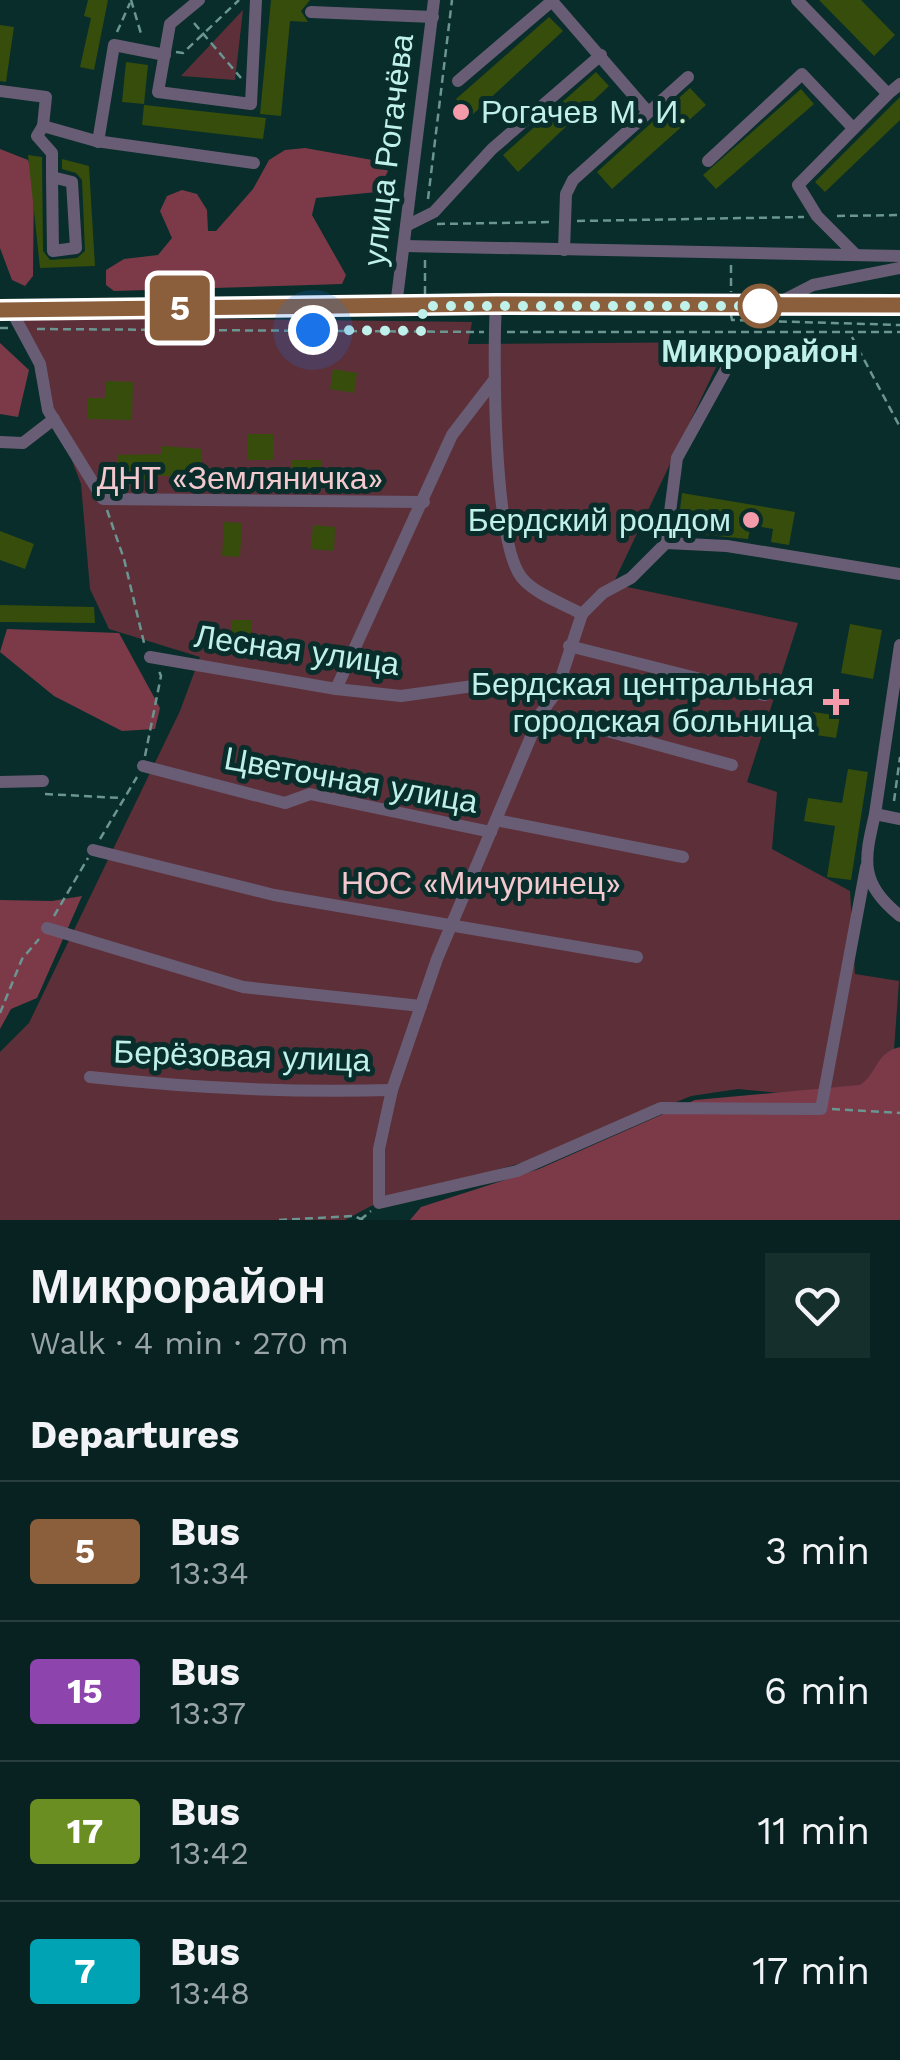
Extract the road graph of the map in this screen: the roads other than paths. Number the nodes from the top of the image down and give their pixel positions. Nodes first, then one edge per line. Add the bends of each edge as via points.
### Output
1 (198, 0) edge
2 (256, 0) edge
3 (434, 0) edge
4 (796, 0) edge
5 (311, 12) dead end
6 (433, 17) junction
7 (165, 52) junction
8 (601, 55) junction
9 (688, 77) dead end
10 (458, 81) dead end
11 (900, 84) edge
12 (0, 92) edge
13 (888, 94) junction
14 (648, 112) junction
15 (43, 126) junction
16 (853, 128) junction
17 (98, 142) junction
18 (708, 162) dead end
19 (254, 163) dead end
20 (52, 178) junction
21 (406, 226) junction
22 (404, 246) junction
23 (564, 250) junction
24 (856, 256) junction
25 (900, 256) edge
26 (900, 268) edge
27 (496, 304) junction
28 (900, 305) edge
29 (396, 306) junction
30 (772, 306) junction
31 (6, 310) edge
32 (735, 353) dead end
33 (496, 379) junction
34 (54, 419) junction
35 (0, 442) edge
36 (424, 502) junction
37 (666, 543) junction
38 (900, 574) edge
39 (582, 614) junction
40 (900, 644) edge
41 (569, 646) junction
42 (899, 653) edge
43 (150, 657) road end
44 (336, 689) junction
45 (556, 693) junction
46 (764, 694) dead end
47 (541, 713) junction
48 (732, 765) dead end
49 (143, 766) road end
50 (0, 782) edge
51 (43, 787) road end
52 (875, 814) junction
53 (900, 819) edge
54 (494, 826) junction
55 (93, 850) road end
56 (683, 857) dead end
57 (866, 867) junction
58 (900, 916) edge
59 (454, 927) junction
60 (47, 928) road end
61 (637, 957) dead end
62 (421, 1006) junction
63 (90, 1077) dead end
64 (392, 1090) junction

1 - 7 street via 170,24
2 - 7 street via 251,104 158,92
3 - 6 street, улица Рогачёва
4 - 13 street
5 - 6 street
6 - 21 street, улица Рогачёва
7 - 17 street via 114,45
8 - 10 street via 552,1
8 - 14 street
8 - 21 street via 426,216
9 - 14 street
11 - 13 street
12 - 15 street via 46,97
13 - 16 street
14 - 23 street via 573,180 566,194
15 - 17 street
15 - 20 street via 37,136 52,153
16 - 18 street via 802,74
16 - 24 street via 798,186
17 - 19 street
20 - 20 street via 72,182 76,248 53,251
21 - 22 street, улица Рогачёва
22 - 23 street
22 - 29 street, улица Рогачёва
23 - 24 street
24 - 25 street
26 - 30 street via 813,285
27 - 29 street
27 - 30 street
27 - 33 street
28 - 30 street
29 - 31 street
31 - 34 street via 40,364
32 - 37 street via 678,458
33 - 36 street via 452,435
33 - 39 street via 504,526 516,567 524,581
34 - 35 street via 23,443
34 - 36 street via 103,499
36 - 44 street
37 - 38 street
37 - 39 street
39 - 41 street
40 - 42 street
41 - 45 street
41 - 46 street
42 - 52 street
43 - 44 street, Лесная улица
44 - 45 street, Лесная улица via 401,696 495,683
45 - 47 street
47 - 48 street
47 - 54 street
49 - 54 street, Цветочная улица via 285,802 310,794
50 - 51 street
52 - 53 street
52 - 57 street
54 - 56 street, Цветочная улица
54 - 59 street
55 - 59 street via 274,895
57 - 58 street
57 - 64 street via 820,1109 661,1108 517,1171 379,1203 379,1150
59 - 61 street
59 - 62 street
60 - 62 street via 243,987
62 - 64 street
63 - 64 street, Берёзовая улица via 292,1093

